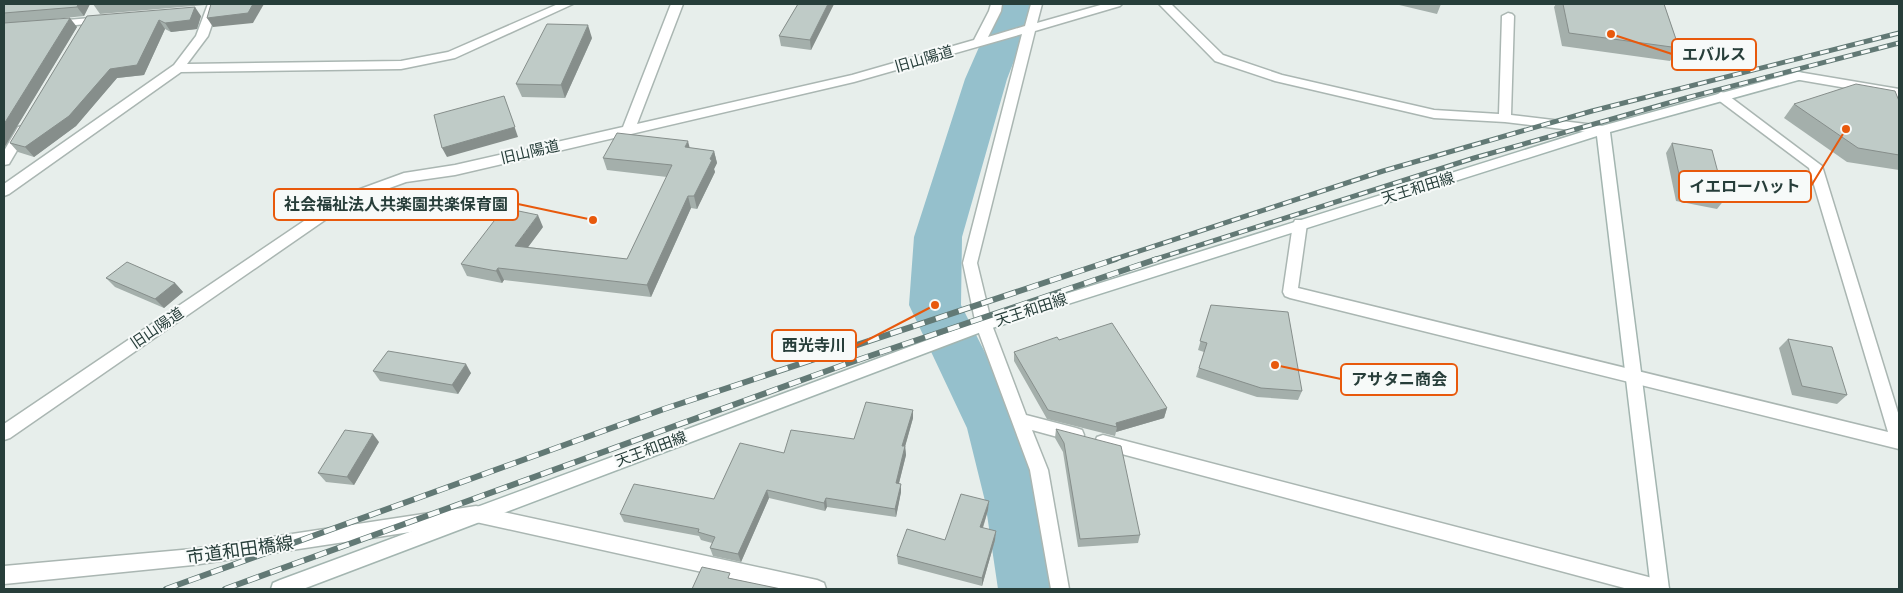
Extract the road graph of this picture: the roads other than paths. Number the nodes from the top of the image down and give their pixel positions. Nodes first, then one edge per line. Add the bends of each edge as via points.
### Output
1 (567, 4) edge
2 (677, 4) edge
3 (996, 4) edge
4 (1036, 4) edge
5 (1116, 4) edge
6 (1166, 4) edge
7 (208, 8) edge
8 (1508, 16) dead end
9 (91, 17) junction
10 (117, 19) edge
11 (42, 25) edge
12 (1029, 28) junction
13 (79, 38) edge
14 (978, 44) junction
15 (178, 68) junction
16 (1899, 93) edge
17 (1721, 96) junction
18 (1505, 118) junction
19 (29, 120) edge
20 (629, 129) junction
21 (1603, 130) junction
22 (4, 161) edge
23 (4, 191) edge
24 (1300, 224) junction
25 (984, 325) junction
26 (1632, 374) junction
27 (1020, 420) junction
28 (4, 432) edge
29 (476, 514) junction
30 (4, 575) edge
31 (280, 589) edge
32 (817, 589) edge
33 (1060, 589) edge
34 (1660, 589) edge

1 - 15 street via 451,55 401,65
2 - 20 street
3 - 14 street
4 - 12 street
5 - 12 street, 旧山陽道
6 - 18 street via 1219,58 1278,78 1434,114
7 - 15 street via 202,36
8 - 18 street
9 - 10 street
9 - 11 street
9 - 13 street
12 - 14 street, 旧山陽道
12 - 25 street via 970,263
14 - 20 street, 旧山陽道 via 854,78
15 - 23 street
16 - 17 street, 天王和田線 via 1798,76
17 - 21 street, 天王和田線
17 - 26 street via 1815,166 1899,442
18 - 21 street
19 - 22 street
20 - 28 street, 旧山陽道 via 454,170 404,178 346,199
21 - 24 street, 天王和田線
21 - 26 street
24 - 25 street, 天王和田線
24 - 26 street via 1290,292
25 - 27 street
25 - 29 street, 天王和田線
26 - 34 street
27 - 33 street via 1039,470
27 - 34 street
29 - 30 street, 市道和田橋線 via 193,557
29 - 31 street, 天王和田線
29 - 32 street

